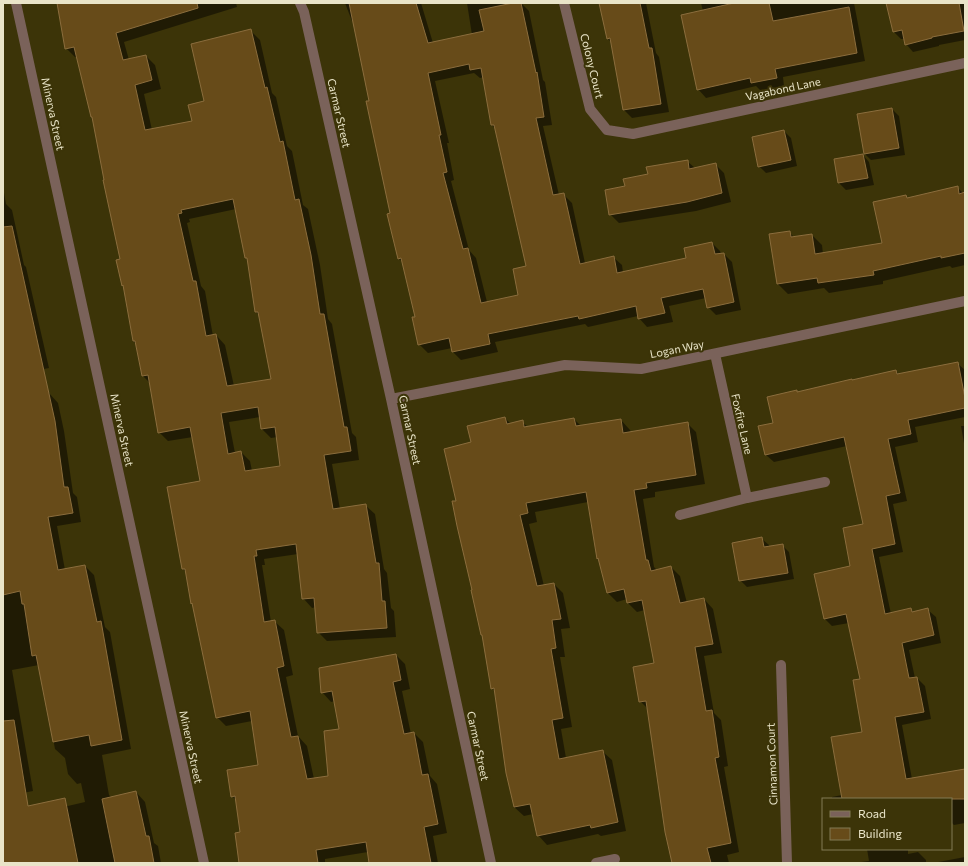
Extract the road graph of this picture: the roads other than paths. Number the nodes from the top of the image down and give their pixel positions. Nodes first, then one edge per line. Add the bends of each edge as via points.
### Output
1 (16, 3) edge
2 (300, 3) edge
3 (564, 3) edge
4 (965, 63) edge
5 (607, 130) joint
6 (965, 300) edge
7 (715, 354) junction
8 (391, 399) junction
9 (825, 482) dead end
10 (747, 498) junction
11 (680, 514) dead end
12 (781, 665) dead end
13 (615, 859) dead end
14 (204, 863) edge
15 (491, 863) edge
16 (596, 863) edge
17 (787, 863) edge

1 - 14 street, Minerva Street
2 - 8 street, Carmar Street via 306,20
3 - 5 street, Colony Court via 590,109
4 - 5 street, Vagabond Lane via 633,134
6 - 7 street, Logan Way
7 - 8 street, Logan Way via 641,369 565,365
7 - 10 street, Foxfire Lane
8 - 15 street, Carmar Street
9 - 10 street
10 - 11 street
12 - 17 street, Cinnamon Court
13 - 16 street

